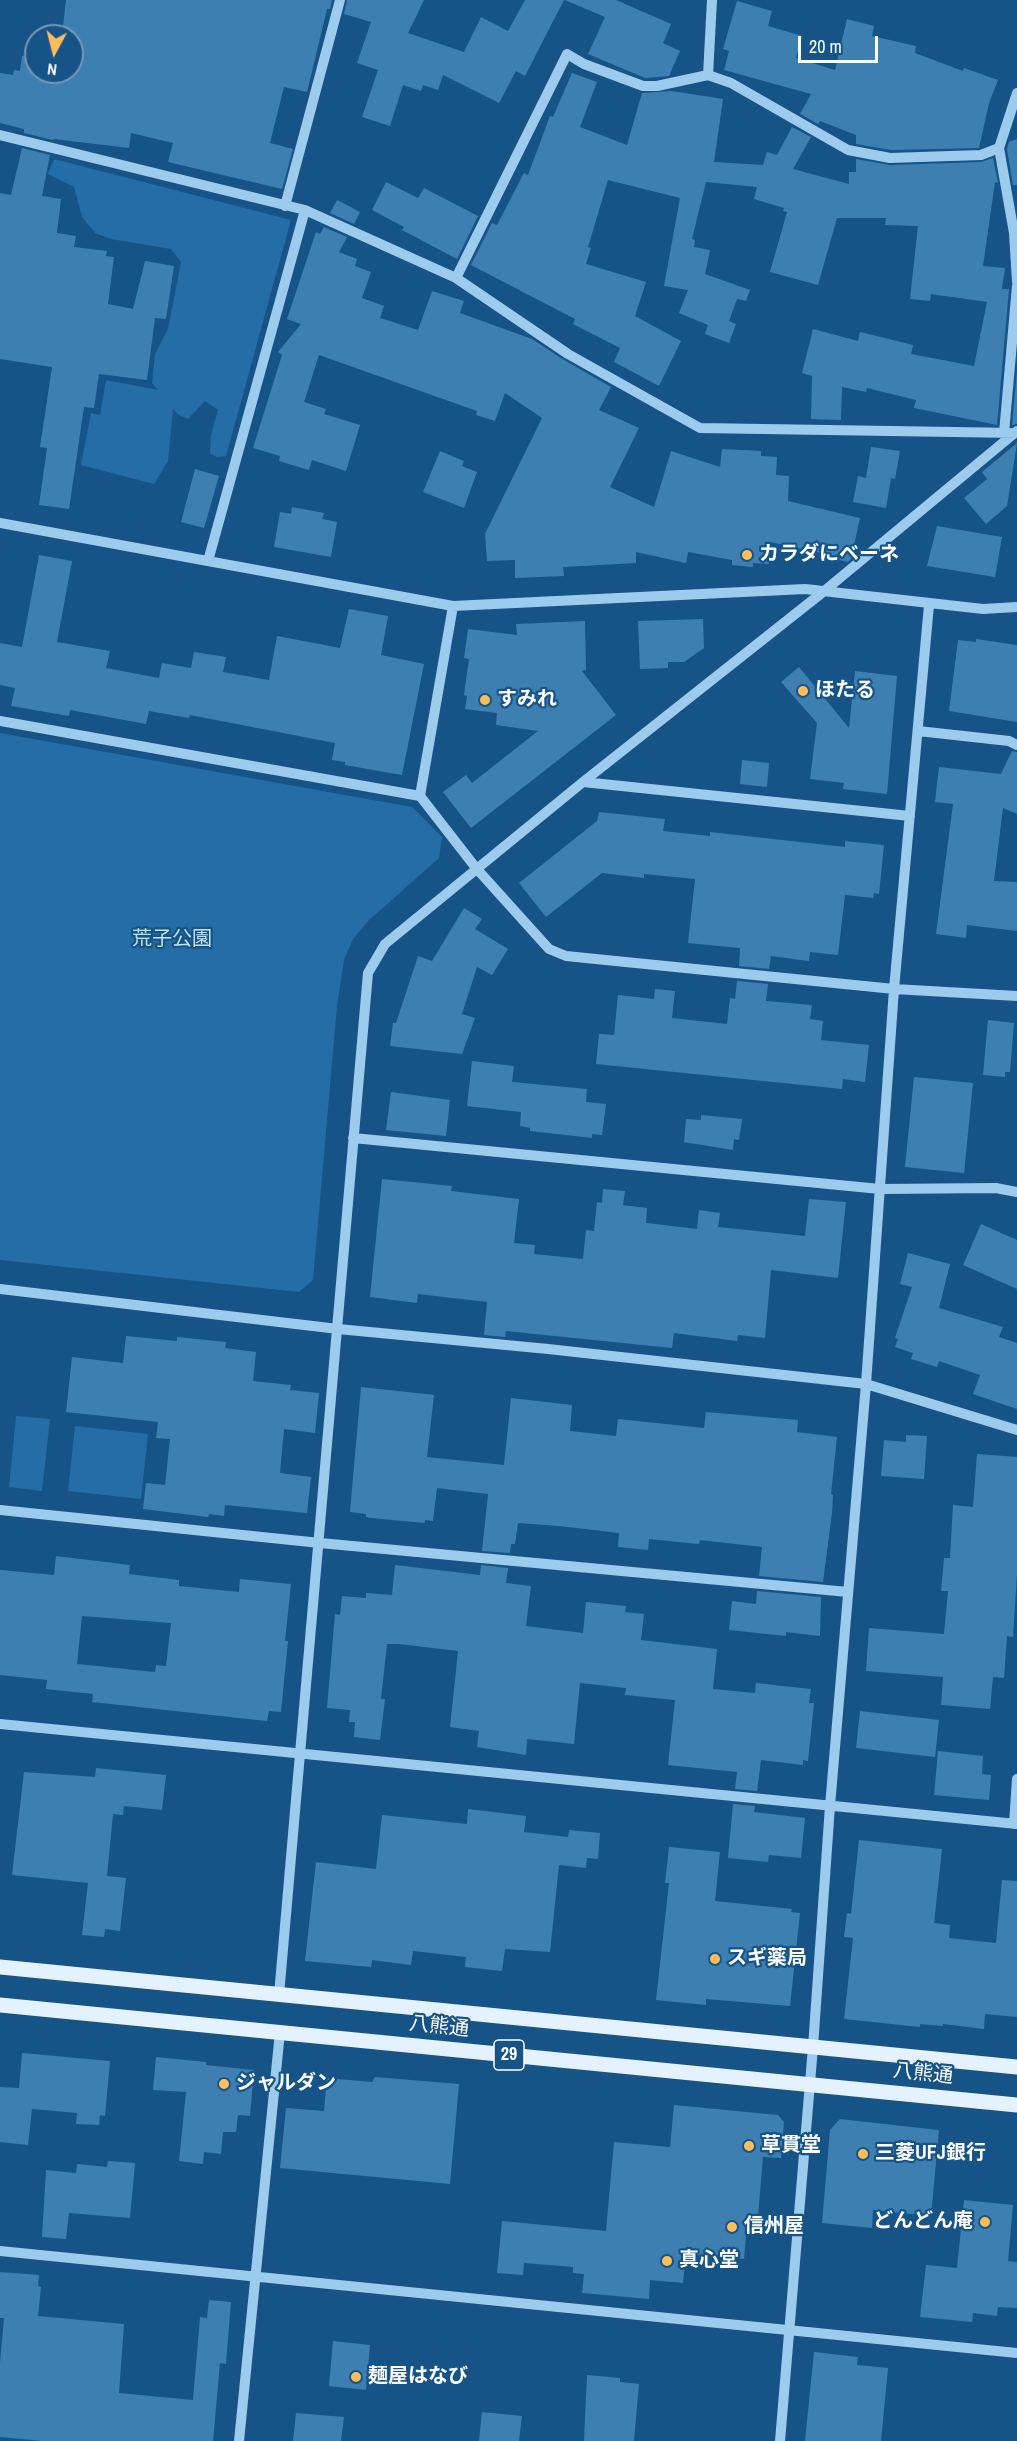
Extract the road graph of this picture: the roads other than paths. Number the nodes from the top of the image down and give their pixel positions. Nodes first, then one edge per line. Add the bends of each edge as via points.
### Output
1 (340, 0) edge
2 (712, 0) edge
3 (708, 75) junction
4 (1017, 93) edge
5 (1013, 118) edge
6 (0, 135) edge
7 (999, 148) junction
8 (285, 206) junction
9 (305, 210) junction
10 (456, 278) junction
11 (1017, 284) edge
12 (1013, 433) edge
13 (0, 523) edge
14 (208, 561) junction
15 (822, 592) junction
16 (929, 605) junction
17 (453, 606) junction
18 (1017, 607) edge
19 (0, 721) edge
20 (918, 731) junction
21 (1017, 745) edge
22 (583, 782) junction
23 (420, 796) junction
24 (910, 816) junction
25 (476, 868) junction
26 (894, 989) junction
27 (1017, 996) edge
28 (353, 1138) junction
29 (880, 1189) junction
30 (1017, 1192) edge
31 (0, 1289) edge
32 (338, 1329) junction
33 (866, 1383) junction
34 (1017, 1430) edge
35 (0, 1510) edge
36 (320, 1543) junction
37 (848, 1592) junction
38 (0, 1724) edge
39 (301, 1753) junction
40 (1017, 1779) edge
41 (830, 1806) junction
42 (1015, 1824) edge
43 (0, 1967) edge
44 (279, 1995) junction
45 (0, 2005) edge
46 (280, 2032) junction
47 (813, 2047) junction
48 (1017, 2067) edge
49 (809, 2084) junction
50 (1017, 2105) edge
51 (0, 2251) edge
52 (255, 2277) junction
53 (789, 2331) junction
54 (1017, 2353) edge
55 (239, 2441) edge
56 (780, 2441) edge

1 - 8 street
2 - 3 street
3 - 7 street via 731,83 848,150 890,158 981,155
3 - 10 street via 643,87 567,54
4 - 5 street
5 - 7 street
6 - 8 street
7 - 11 street via 1014,233
8 - 9 street
9 - 10 street
9 - 14 street
10 - 12 street via 568,354 700,428
11 - 12 street
12 - 15 street
13 - 14 street
14 - 17 street
15 - 16 street
15 - 17 street via 805,589
15 - 22 street
16 - 18 street
16 - 20 street
17 - 23 street
19 - 23 street
20 - 21 street
20 - 24 street
22 - 24 street
22 - 25 street
23 - 25 street
24 - 26 street
25 - 26 street via 549,949 566,956
25 - 28 street via 385,944 368,973
26 - 27 street
26 - 29 street
28 - 29 street
28 - 32 street
29 - 30 street via 996,1188
29 - 33 street
31 - 32 street
32 - 33 street
32 - 36 street
33 - 34 street
33 - 37 street
35 - 36 street
36 - 37 street
36 - 39 street
37 - 41 street
38 - 39 street
39 - 41 street
39 - 44 street
40 - 42 street
41 - 42 street
41 - 47 street
43 - 44 main road, 八熊通 / 29
44 - 47 main road, 八熊通 / 29
45 - 46 main road, 八熊通 / 29
46 - 49 main road, 八熊通 / 29
46 - 52 street
47 - 48 main road, 八熊通 / 29
47 - 49 street
49 - 50 main road, 八熊通 / 29
49 - 53 street
51 - 52 street
52 - 53 street
52 - 55 street
53 - 54 street
53 - 56 street

